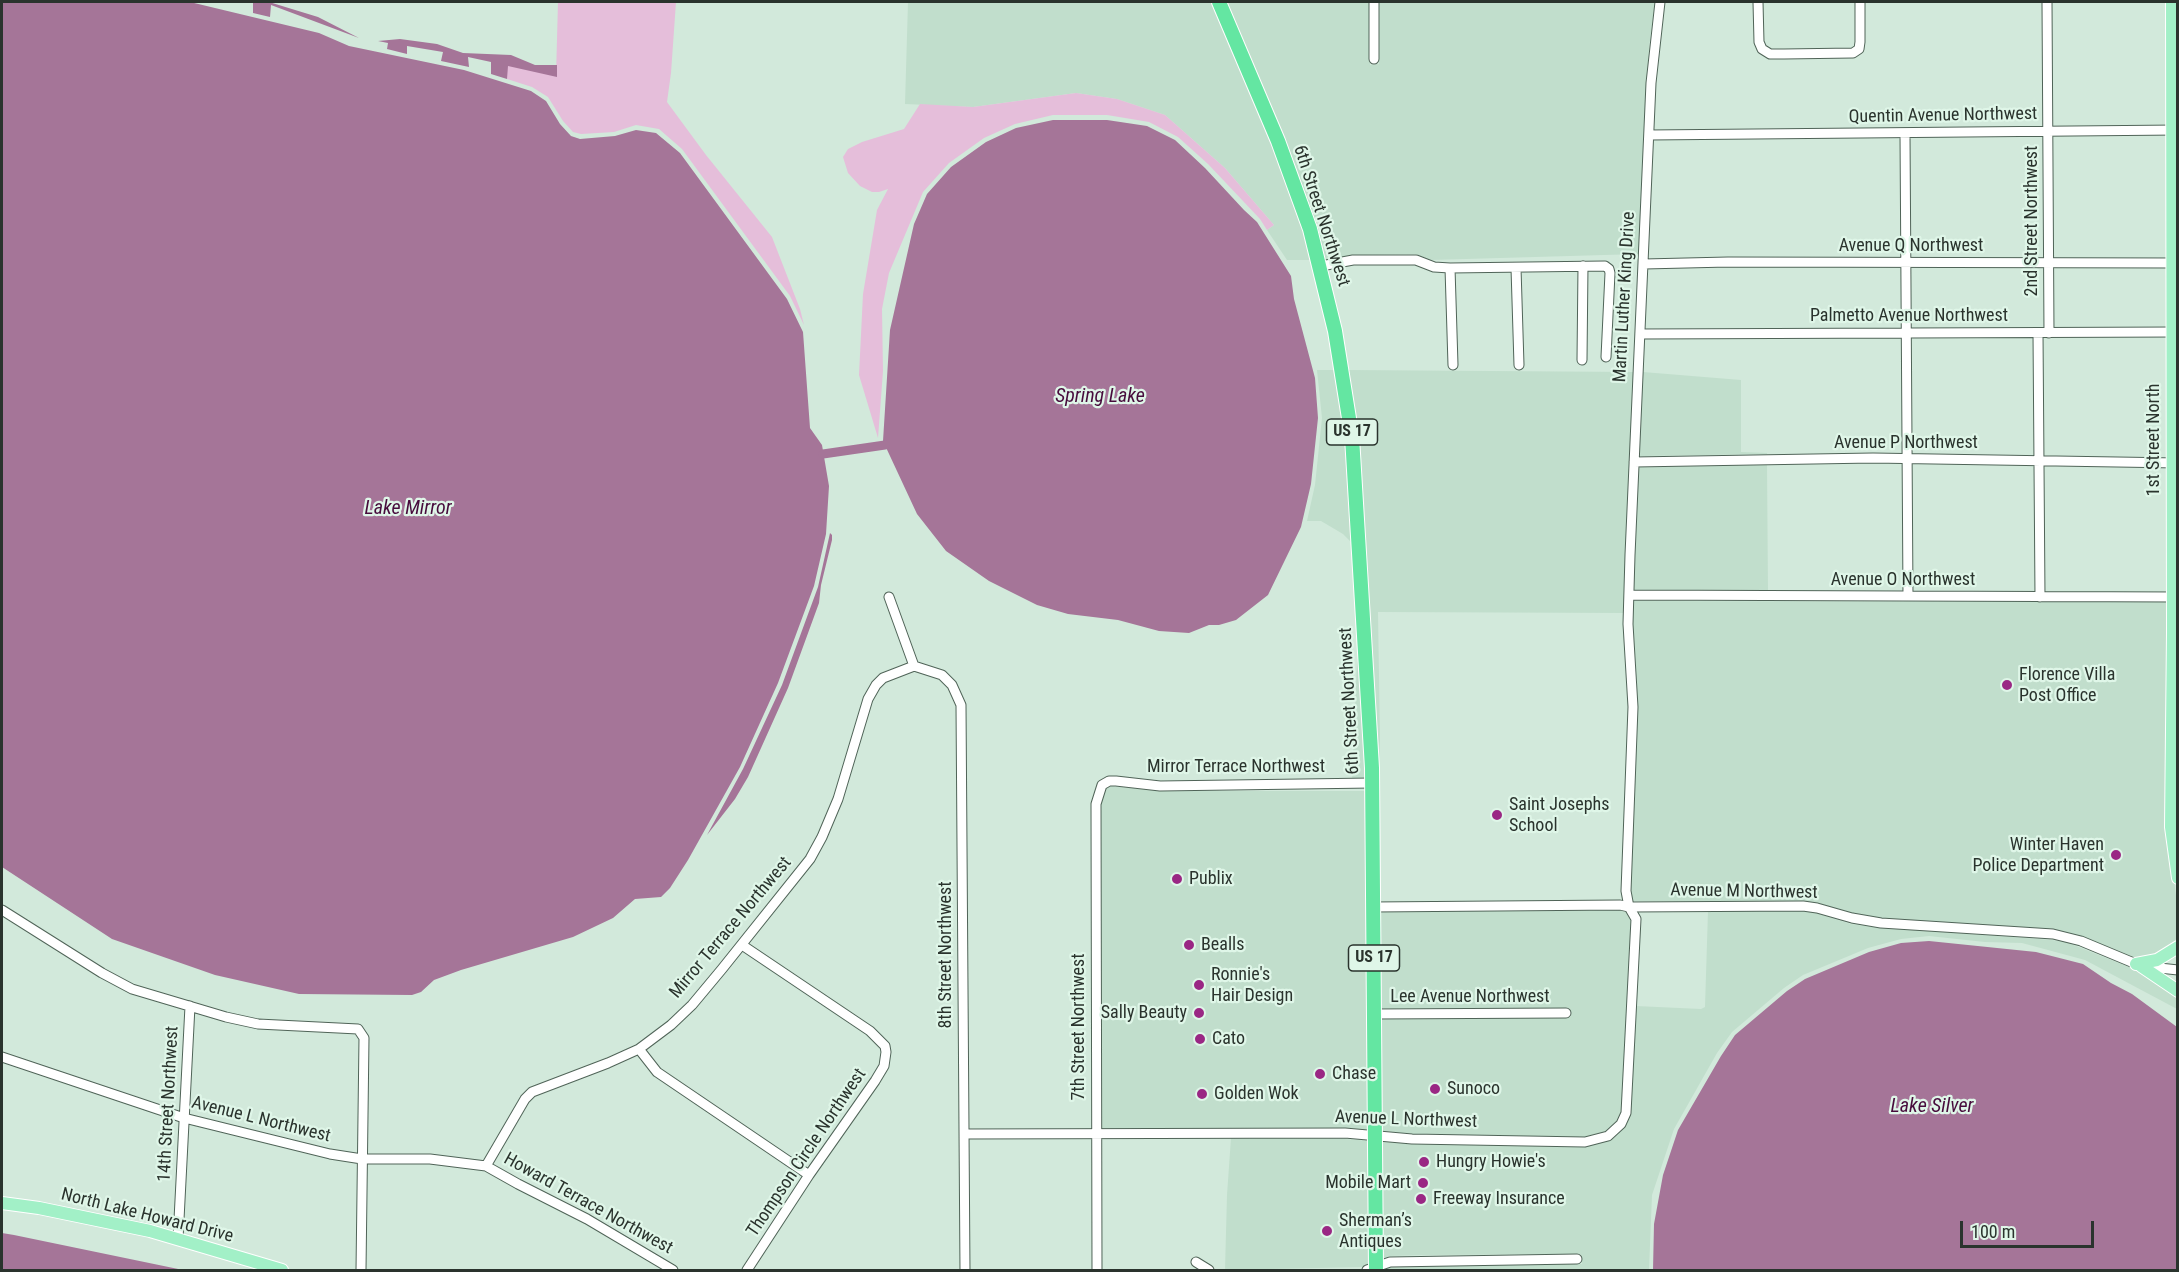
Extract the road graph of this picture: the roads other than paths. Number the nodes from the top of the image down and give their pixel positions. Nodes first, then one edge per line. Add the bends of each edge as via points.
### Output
1 (1219, 2) edge
2 (1374, 2) edge
3 (1660, 2) edge
4 (1758, 2) edge
5 (1860, 2) edge
6 (2047, 2) edge
7 (2172, 2) edge
8 (1374, 59) dead end
9 (2175, 130) edge
10 (2049, 131) junction
11 (1905, 134) junction
12 (1649, 135) junction
13 (2175, 246) edge
14 (2048, 262) junction
15 (1905, 263) junction
16 (2175, 263) edge
17 (1644, 264) junction
18 (1320, 266) junction
19 (1583, 266) junction
20 (1450, 268) junction
21 (1516, 268) junction
22 (1906, 332) junction
23 (2175, 332) edge
24 (2038, 333) junction
25 (2049, 333) junction
26 (1640, 334) junction
27 (1606, 357) dead end
28 (1582, 360) dead end
29 (1453, 365) dead end
30 (1519, 365) dead end
31 (2175, 431) edge
32 (1907, 459) junction
33 (2040, 461) junction
34 (1634, 462) junction
35 (2175, 463) edge
36 (1629, 595) junction
37 (1908, 596) junction
38 (889, 597) dead end
39 (2040, 597) junction
40 (2175, 597) edge
41 (914, 666) junction
42 (1372, 783) junction
43 (1102, 785) joint
44 (2176, 855) edge
45 (2178, 878) edge
46 (1373, 907) junction
47 (1629, 907) junction
48 (2, 910) edge
49 (742, 945) junction
50 (2178, 947) edge
51 (2139, 965) junction
52 (2178, 970) edge
53 (2178, 992) edge
54 (190, 1006) junction
55 (1566, 1013) dead end
56 (1374, 1014) junction
57 (639, 1049) junction
58 (2, 1057) edge
59 (184, 1118) junction
60 (1096, 1133) junction
61 (964, 1134) junction
62 (1375, 1136) junction
63 (362, 1159) junction
64 (486, 1166) junction
65 (809, 1175) junction
66 (2, 1203) edge
67 (178, 1239) junction
68 (1577, 1259) dead end
69 (1196, 1262) dead end
70 (1373, 1269) edge
71 (282, 1270) edge
72 (361, 1270) edge
73 (673, 1270) edge
74 (747, 1270) edge
75 (965, 1270) edge
76 (1097, 1270) edge
77 (1209, 1270) edge

1 - 18 highway, 6th Street Northwest / US 17 via 1278,141
2 - 8 street
3 - 12 street, Martin Luther King Drive
4 - 5 street via 1758,42 1763,50 1770,54 1839,54 1853,53 1860,42
6 - 10 street, 2nd Street Northwest
7 - 9 main road, 1st Street North
9 - 10 street, Quentin Avenue Northwest
9 - 13 main road, 1st Street North
10 - 11 street, Quentin Avenue Northwest
10 - 14 street, 2nd Street Northwest
11 - 12 street, Quentin Avenue Northwest
11 - 15 street
12 - 17 street, Martin Luther King Drive
13 - 16 main road, 1st Street North
14 - 15 street, Avenue Q Northwest
14 - 16 street, Avenue Q Northwest
14 - 25 street, 2nd Street Northwest
15 - 17 street, Avenue Q Northwest
15 - 22 street
16 - 23 main road, 1st Street North
17 - 26 street, Martin Luther King Drive
18 - 20 street via 1353,260 1416,260
18 - 42 highway, 6th Street Northwest / US 17 via 1352,437
19 - 21 street
19 - 27 street via 1609,268
19 - 28 street
20 - 21 street
20 - 29 street
21 - 30 street
22 - 24 street, Palmetto Avenue Northwest
22 - 26 street, Palmetto Avenue Northwest
22 - 32 street
23 - 25 street, Palmetto Avenue Northwest
23 - 31 main road, 1st Street North
24 - 25 street, Palmetto Avenue Northwest
24 - 33 street
26 - 34 street, Martin Luther King Drive
31 - 35 main road, 1st Street North
32 - 33 street, Avenue P Northwest
32 - 34 street, Avenue P Northwest
32 - 37 street
33 - 35 street, Avenue P Northwest
33 - 39 street
34 - 36 street, Martin Luther King Drive
35 - 40 main road, 1st Street North
36 - 37 street, Avenue O Northwest
36 - 47 street, Avenue L Northwest via 1633,685 1626,891
37 - 39 street, Avenue O Northwest
38 - 41 street
39 - 40 street, Avenue O Northwest
40 - 44 main road, 1st Street North via 2171,816
41 - 49 street, Mirror Terrace Northwest via 880,679 868,699 832,817 814,852
41 - 61 street, 8th Street Northwest via 942,675 962,705
42 - 43 street, Mirror Terrace Northwest via 1160,786 1109,781
42 - 46 highway, 6th Street Northwest / US 17
43 - 60 street, 7th Street Northwest via 1096,804
44 - 45 main road, 1st Street North
46 - 47 street, Avenue M Northwest
46 - 56 highway, 6th Street Northwest / US 17
47 - 51 street, Avenue M Northwest via 1810,907 1872,922 2053,934
47 - 62 street, Avenue L Northwest via 1636,919 1626,1113 1608,1136 1585,1142
48 - 54 street via 122,985
49 - 57 street, Mirror Terrace Northwest via 692,1005
49 - 65 street, Thompson Circle Northwest via 870,1031 885,1046 884,1066
50 - 51 main road via 2157,960
51 - 52 street, Avenue M Northwest
51 - 53 main road
54 - 59 street, 14th Street Northwest
54 - 63 street via 258,1024 358,1029 364,1038
55 - 56 street, Lee Avenue Northwest
56 - 62 highway, 6th Street Northwest / US 17
57 - 64 street, Mirror Terrace Northwest via 532,1092
57 - 65 street via 657,1072
58 - 59 street, Avenue L Northwest
59 - 63 street, Avenue L Northwest
59 - 67 street, 14th Street Northwest
60 - 61 street, Avenue L Northwest
60 - 62 street, Avenue L Northwest
60 - 76 street, 7th Street Northwest
61 - 75 street, 8th Street Northwest
62 - 70 highway, 6th Street Northwest / US 17
63 - 64 street, Avenue L Northwest
63 - 72 street
64 - 73 street, Howard Terrace Northwest
65 - 74 street, Thompson Circle Northwest
66 - 67 main road, North Lake Howard Drive
67 - 71 main road, North Lake Howard Drive
68 - 70 street via 1390,1262
69 - 77 street

